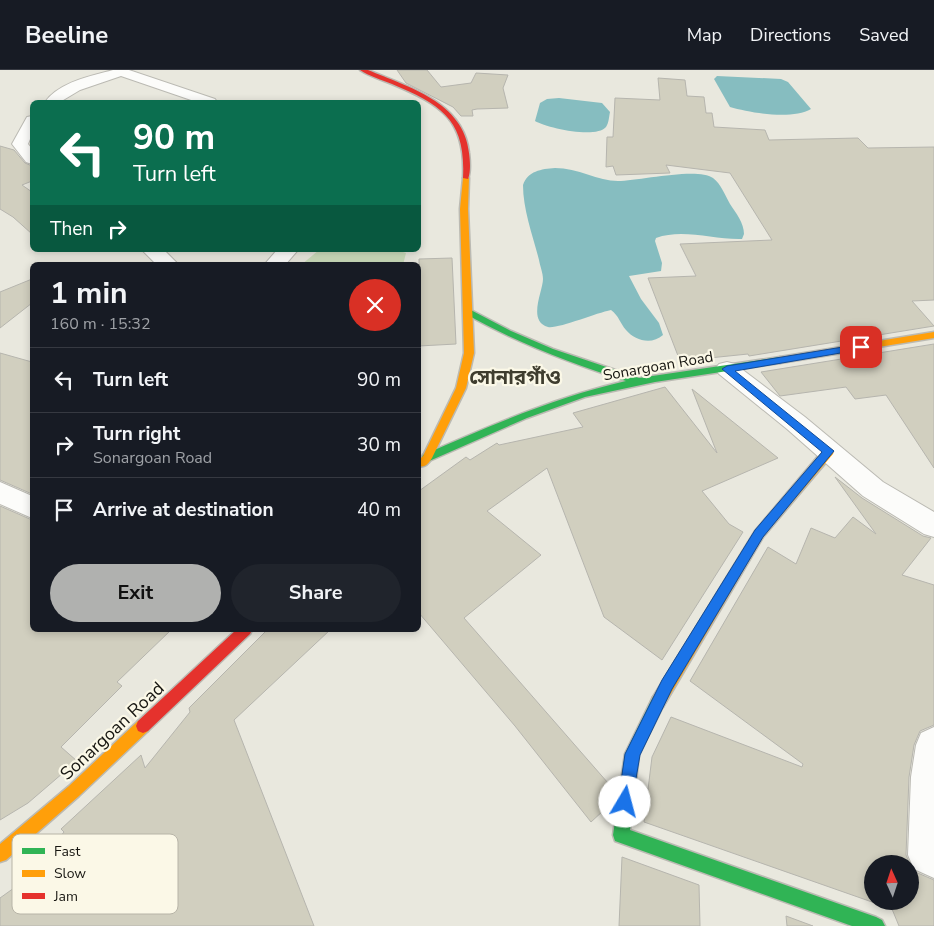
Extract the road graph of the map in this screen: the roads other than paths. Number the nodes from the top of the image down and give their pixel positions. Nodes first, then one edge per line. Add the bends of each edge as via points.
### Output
1 (363, 70) edge
2 (122, 71) edge
3 (54, 100) edge
4 (204, 100) edge
5 (30, 124) edge
6 (30, 156) edge
7 (154, 252) edge
8 (286, 252) edge
9 (166, 262) edge
10 (277, 262) edge
11 (467, 311) junction
12 (934, 335) edge
13 (727, 369) junction
14 (638, 381) junction
15 (828, 451) junction
16 (422, 461) edge
17 (0, 492) edge
18 (30, 507) edge
19 (934, 526) edge
20 (243, 632) edge
21 (934, 745) edge
22 (23, 834) edge
23 (12, 844) edge
24 (0, 854) edge
25 (934, 858) edge
26 (876, 926) edge

1 - 11 main road, Sonargoan Road via 426,99 446,112 459,127 467,157 464,209
2 - 3 street via 88,81
2 - 4 street
5 - 6 street via 20,144
7 - 9 street
8 - 10 street
11 - 14 main road via 489,325 586,366
11 - 16 main road, Sonargoan Road via 469,354 461,388
12 - 13 main road, Sonargoan Road
13 - 14 main road, Sonargoan Road
13 - 15 street
14 - 16 main road, Sonargoan Road via 581,396 510,422
15 - 19 street via 873,489
15 - 26 main road via 759,534 667,685 632,754 621,835
17 - 18 street
20 - 22 main road, Sonargoan Road via 74,791
21 - 25 street via 929,777 928,855
23 - 24 main road, Sonargoan Road

